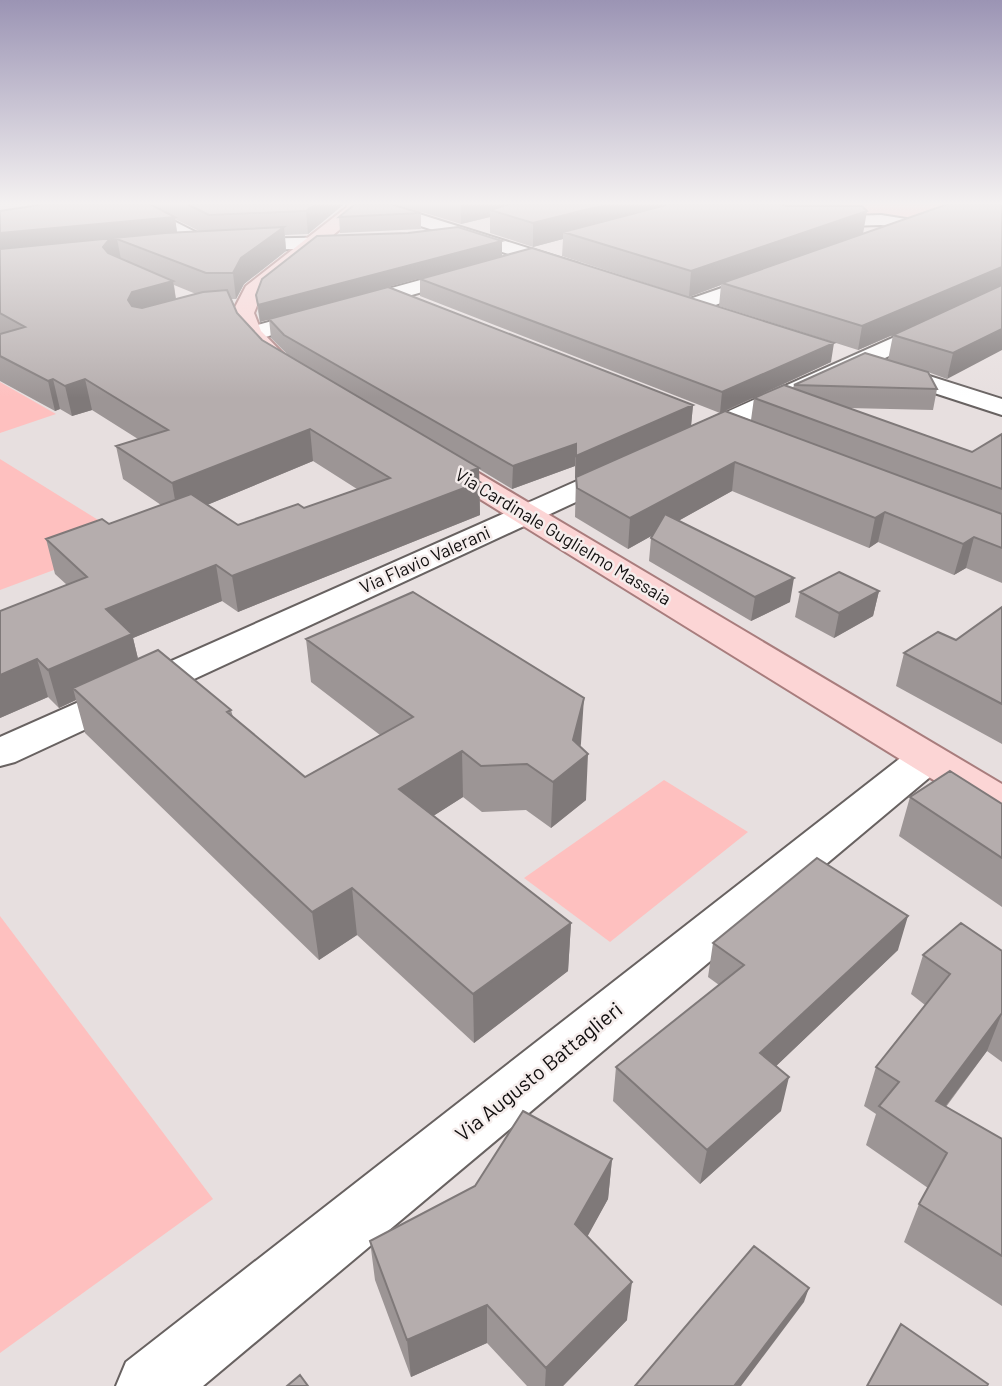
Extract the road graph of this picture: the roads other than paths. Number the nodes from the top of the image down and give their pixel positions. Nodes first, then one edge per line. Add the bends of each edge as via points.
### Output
1 (279, 269) edge
2 (484, 269) edge
3 (576, 269) edge
4 (586, 272) edge
5 (783, 273) edge
6 (390, 295) junction
7 (1002, 295) edge
8 (428, 310) edge
9 (239, 316) junction
10 (727, 318) edge
11 (823, 349) edge
12 (859, 361) junction
13 (300, 375) edge
14 (1002, 407) edge
15 (707, 420) junction
16 (758, 440) edge
17 (407, 441) edge
18 (527, 515) junction
19 (0, 753) edge
20 (928, 758) junction
21 (1002, 803) edge
22 (150, 1386) edge

1 - 9 main road via 253,290
2 - 6 street
3 - 4 street
5 - 10 street via 685,304
6 - 8 street
6 - 9 street
7 - 12 street, Via Flavio Valerani
9 - 13 main road via 276,361
11 - 12 street
12 - 14 street
12 - 15 street, Via Flavio Valerani
15 - 16 street
15 - 18 street, Via Flavio Valerani via 654,456
17 - 18 main road, Via Cardinale Guglielmo Massaia
18 - 19 street, Via Flavio Valerani
18 - 20 main road, Via Cardinale Guglielmo Massaia
20 - 21 main road, Via Cardinale Guglielmo Massaia
20 - 22 street, Via Augusto Battaglieri

